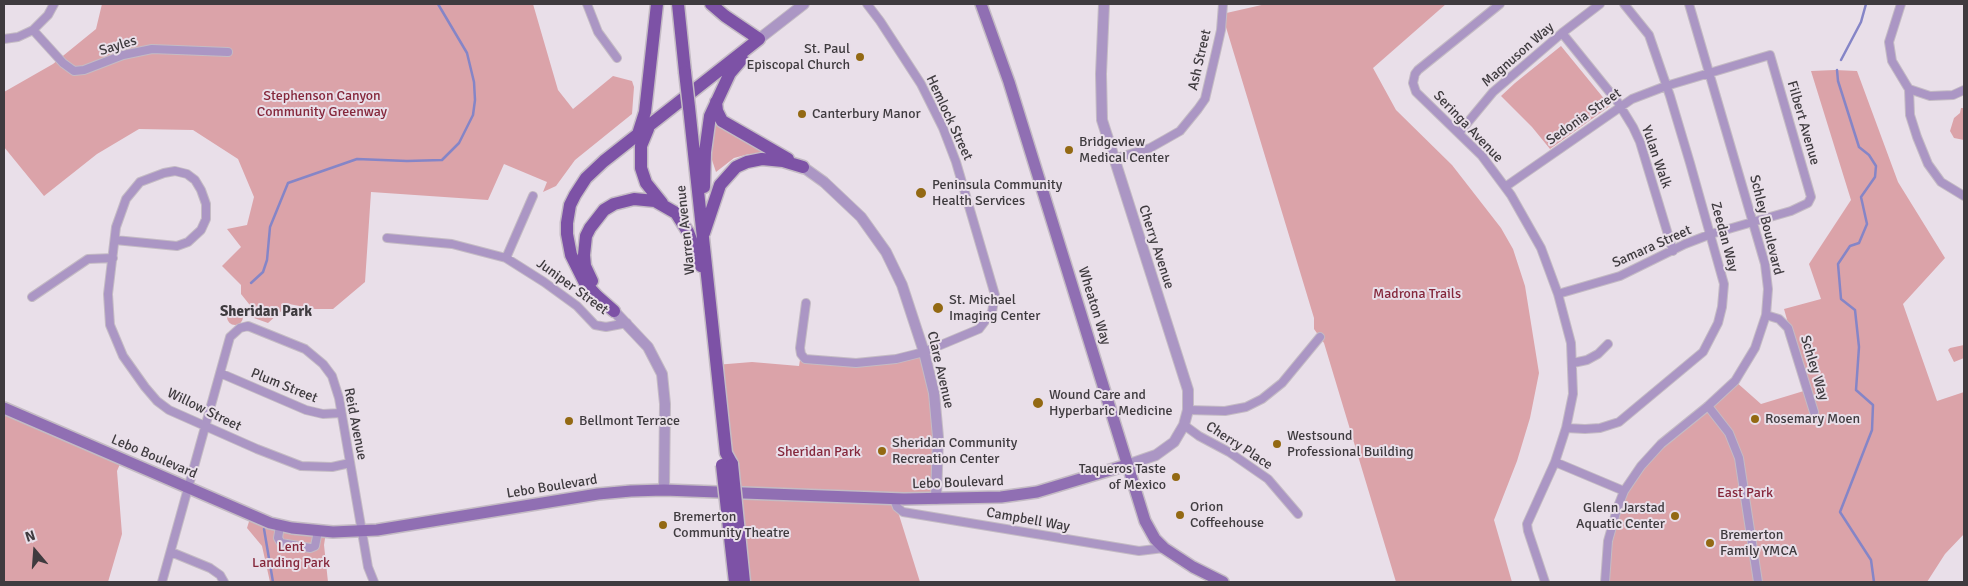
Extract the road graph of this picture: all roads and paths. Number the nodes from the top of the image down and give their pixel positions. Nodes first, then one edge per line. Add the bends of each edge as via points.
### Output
1 (54, 4) edge
2 (587, 4) edge
3 (657, 4) edge
4 (678, 4) edge
5 (711, 4) edge
6 (804, 4) edge
7 (867, 4) edge
8 (981, 4) edge
9 (1104, 4) edge
10 (1222, 4) edge
11 (1486, 4) edge
12 (1500, 4) edge
13 (1600, 4) edge
14 (1624, 4) edge
15 (1690, 4) edge
16 (1901, 4) edge
17 (1491, 10) junction
18 (33, 30) junction
19 (1562, 33) junction
20 (4, 39) edge
21 (758, 39) junction
22 (228, 52) dead end
23 (1770, 55) joint
24 (617, 58) dead end
25 (1710, 73) junction
26 (1666, 86) junction
27 (1909, 88) junction
28 (1964, 90) edge
29 (716, 102) junction
30 (1621, 107) junction
31 (652, 123) junction
32 (1459, 133) junction
33 (638, 135) junction
34 (1113, 159) junction
35 (803, 168) junction
36 (1505, 187) junction
37 (533, 196) dead end
38 (1964, 196) edge
39 (1811, 198) joint
40 (663, 205) junction
41 (1754, 222) junction
42 (1711, 234) junction
43 (387, 238) dead end
44 (702, 238) junction
45 (115, 240) junction
46 (1673, 251) junction
47 (113, 258) junction
48 (506, 258) junction
49 (707, 283) junction
50 (1558, 294) junction
51 (32, 297) dead end
52 (806, 303) dead end
53 (614, 311) junction
54 (1766, 315) junction
55 (627, 323) junction
56 (1320, 337) dead end
57 (1608, 344) dead end
58 (924, 352) junction
59 (1573, 363) junction
60 (220, 372) junction
61 (1708, 406) junction
62 (4, 408) edge
63 (1188, 410) junction
64 (1814, 412) dead end
65 (341, 413) junction
66 (1184, 425) junction
67 (205, 426) junction
68 (1566, 428) junction
69 (727, 461) junction
70 (1556, 462) junction
71 (350, 463) junction
72 (1127, 465) junction
73 (188, 488) junction
74 (664, 490) junction
75 (1624, 491) junction
76 (894, 499) junction
77 (936, 499) junction
78 (1298, 514) dead end
79 (280, 526) junction
80 (318, 531) junction
81 (363, 531) junction
82 (1164, 548) junction
83 (171, 552) junction
84 (162, 582) edge
85 (224, 582) edge
86 (374, 582) edge
87 (735, 582) edge
88 (744, 582) edge
89 (1223, 582) edge
90 (1545, 582) edge
91 (1605, 582) edge
92 (1758, 582) edge

1 - 18 street via 42,23
2 - 24 street via 599,33
3 - 33 main road via 645,112
4 - 44 main road, Warren Avenue, bridge
5 - 21 main road
6 - 21 street
7 - 58 street, Hemlock Street via 921,84 941,125 956,162 995,295 992,312 979,328
8 - 72 main road, Wheaton Way via 1009,82
9 - 34 street, Cherry Avenue via 1101,108
10 - 34 street, Ash Street via 1216,52 1206,93 1198,109 1180,131 1150,148
11 - 17 street
12 - 17 street
13 - 19 street, Magnuson Way
14 - 26 street, Zeedan Way via 1649,35
15 - 25 street, Schley Boulevard
16 - 27 street via 1889,42 1892,61
17 - 32 street, Seringa Avenue via 1414,74 1416,92
18 - 20 street
18 - 22 street, Sayles via 63,63 74,70 84,70 123,55 152,49
19 - 30 street, Yulan Walk
19 - 32 street, Magnuson Way via 1492,92
21 - 29 main road via 730,73
21 - 31 main road
23 - 25 street, Sedonia Street
23 - 39 street, Filbert Avenue
25 - 26 street, Sedonia Street
25 - 41 street, Schley Boulevard
26 - 30 street, Sedonia Street via 1632,99
26 - 42 street, Zeedan Way
27 - 28 street via 1930,96 1954,95
27 - 38 street via 1910,115 1928,164 1941,182
29 - 35 main road via 719,116 728,125
29 - 44 main road via 709,122 705,152
30 - 36 street, Sedonia Street
30 - 46 street, Yulan Walk via 1640,142
31 - 33 main road
31 - 40 main road via 641,146 641,168 646,184
32 - 36 street, Seringa Avenue via 1482,156
33 - 53 main road via 586,178 568,214 567,234 573,262 585,282
34 - 63 street, Cherry Avenue via 1188,390
35 - 44 main road via 783,161 762,159 736,168 720,185
35 - 58 street, Clare Avenue via 852,206 886,252 902,285
36 - 50 street, Seringa Avenue via 1523,212 1541,248
37 - 48 street
39 - 41 street, Samara Street via 1801,207
40 - 49 main road via 676,213 688,232
40 - 53 main road via 634,199 614,204 597,218 586,236 584,255 588,274
41 - 42 street, Samara Street
41 - 54 street, Schley Boulevard via 1767,276
42 - 46 street, Samara Street
42 - 68 street, Zeedan Way via 1724,284 1718,323 1703,352 1619,422 1585,430
43 - 48 street, Juniper Street via 452,244
44 - 49 main road, Warren Avenue
45 - 45 street, Willow Street via 177,246 188,242 201,230 206,219 206,204 195,180 175,171 140,182 126,199
45 - 47 street, Willow Street
46 - 50 street, Samara Street via 1620,276
47 - 51 street via 88,259
47 - 67 street, Willow Street via 108,294 110,325 123,356 156,401
48 - 55 street, Juniper Street via 577,306 595,325 606,327
49 - 69 main road, Warren Avenue
50 - 59 street, Seringa Avenue
52 - 58 street via 801,354 805,359 856,363
53 - 55 street
54 - 61 street, Schley Boulevard via 1759,339 1740,374
54 - 64 street, Schley Way via 1779,319 1788,328
55 - 74 street via 648,347 662,374
56 - 63 street via 1282,384 1262,400 1226,411
57 - 59 street via 1587,360
58 - 77 street, Clare Avenue via 938,421
59 - 68 street, Seringa Avenue via 1573,394
60 - 65 street, Plum Street via 306,410 323,414
60 - 65 street, Reid Avenue via 230,337 240,328 255,327 312,353 332,376
60 - 67 street
61 - 75 street, Schley Boulevard via 1661,444
61 - 92 street via 1729,433 1739,458
62 - 73 main road, Lebo Boulevard
63 - 66 street, Cherry Avenue
65 - 71 street, Reid Avenue
66 - 72 street, Cherry Avenue via 1174,442 1156,456
66 - 78 street, Cherry Place via 1268,479
67 - 71 street, Willow Street via 301,466 332,467
67 - 73 street
68 - 70 street, Seringa Avenue
69 - 87 main road, bridge
69 - 88 main road, bridge
70 - 75 street
70 - 90 street, Seringa Avenue via 1527,524
71 - 81 street, Reid Avenue
72 - 77 main road, Lebo Boulevard via 1024,495
72 - 82 main road, Wheaton Way via 1144,521
73 - 79 main road, Lebo Boulevard
73 - 83 street
74 - 76 main road, Lebo Boulevard
74 - 81 main road, Lebo Boulevard via 598,494
75 - 91 street, Schley Boulevard via 1608,541
76 - 77 main road, Lebo Boulevard
76 - 82 street, Campbell Way via 903,512 1139,551
79 - 80 main road, Lebo Boulevard
79 - 80 street via 278,538 281,543 310,548 315,546
80 - 81 main road, Lebo Boulevard
81 - 86 street, Reid Avenue via 368,567
82 - 89 main road, Wheaton Way via 1193,568
83 - 84 street
83 - 85 street via 210,568

